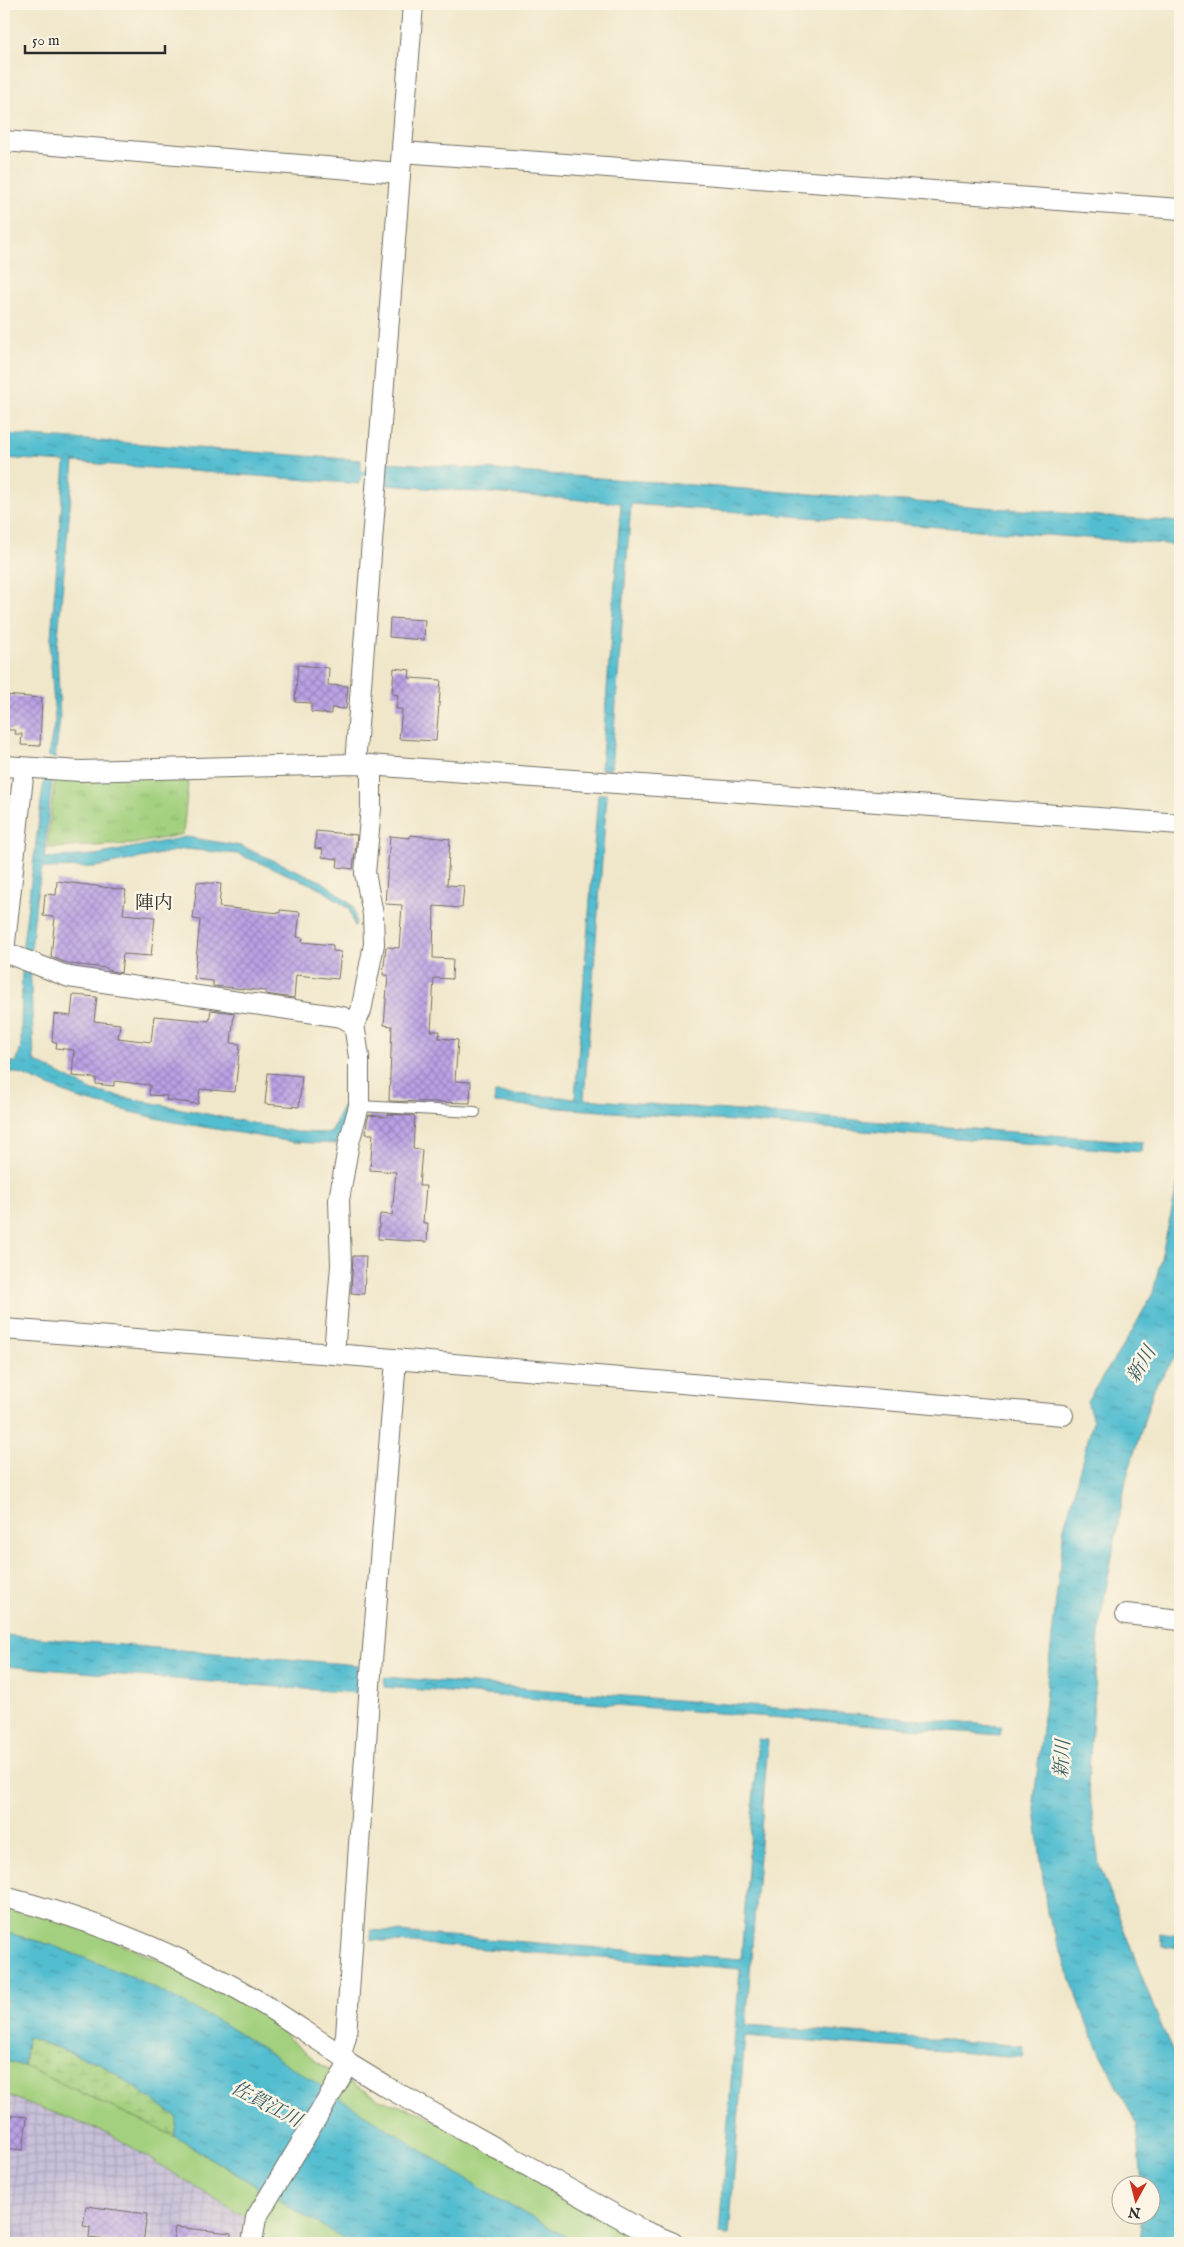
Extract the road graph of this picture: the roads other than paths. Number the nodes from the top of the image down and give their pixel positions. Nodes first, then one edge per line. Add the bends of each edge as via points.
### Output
1 (413, 4) edge
2 (4, 141) edge
3 (402, 152) junction
4 (400, 173) junction
5 (1180, 209) edge
6 (363, 765) junction
7 (4, 766) edge
8 (24, 768) junction
9 (1180, 824) edge
10 (15, 956) edge
11 (354, 1024) junction
12 (359, 1106) junction
13 (475, 1112) dead end
14 (4, 1329) edge
15 (334, 1354) junction
16 (396, 1360) junction
17 (1063, 1415) dead end
18 (1126, 1614) dead end
19 (1180, 1620) edge
20 (4, 1897) edge
21 (345, 2060) junction
22 (252, 2243) edge
23 (673, 2243) edge

1 - 3 street
2 - 4 street
3 - 4 street
3 - 5 street
4 - 6 street via 376,492
6 - 8 street via 80,771
6 - 9 street
6 - 11 street via 371,808 365,873 373,914 374,944 361,1011
7 - 8 street
8 - 10 street
10 - 11 street via 69,977 342,1017
11 - 12 street via 359,1057
12 - 13 lane
12 - 15 street via 339,1200 341,1265
14 - 15 street
15 - 16 street
16 - 17 street
16 - 21 street via 368,1708
18 - 19 street
20 - 21 street via 60,1911 150,1947 235,1987
21 - 22 street via 256,2218
21 - 23 street via 642,2230

